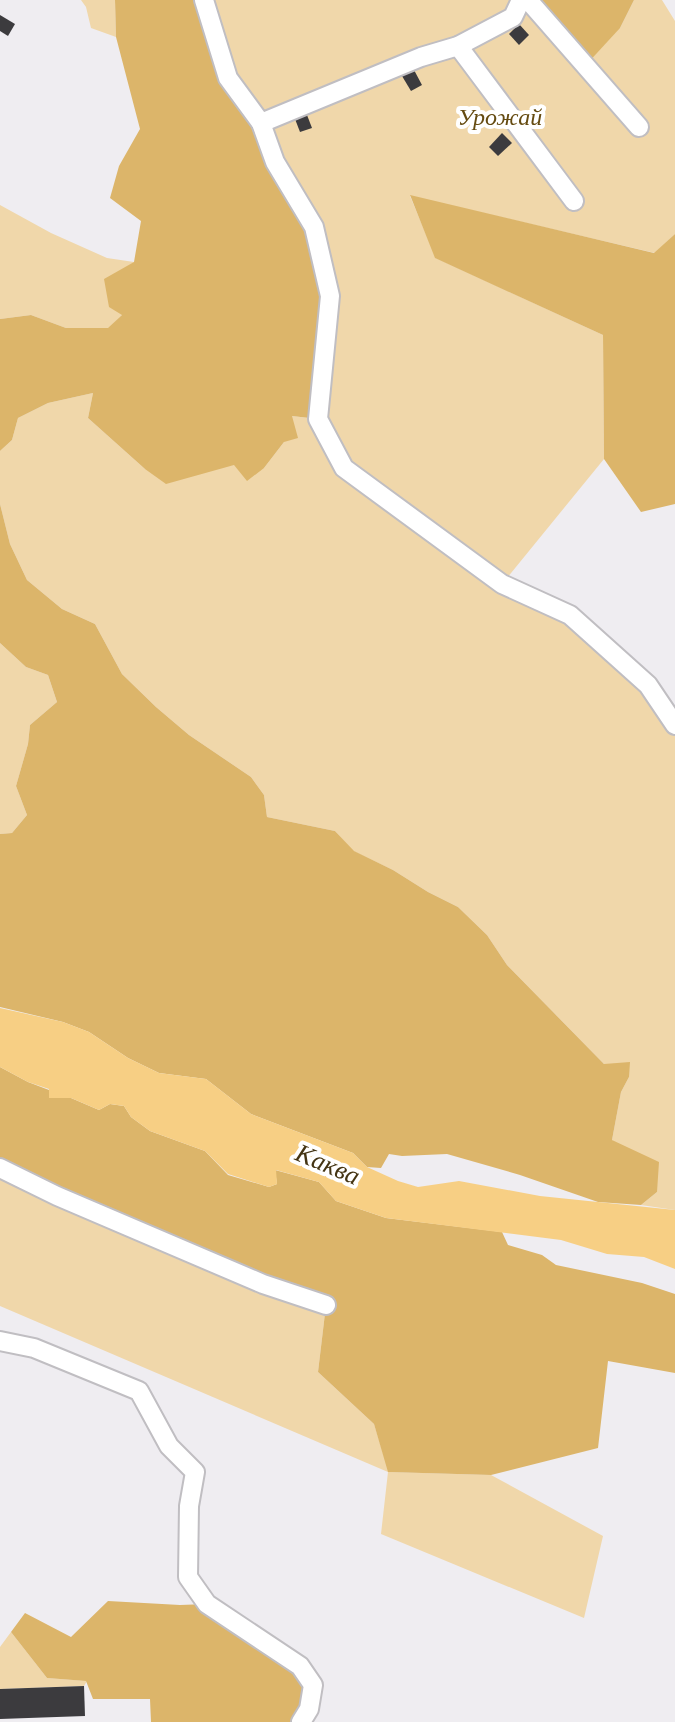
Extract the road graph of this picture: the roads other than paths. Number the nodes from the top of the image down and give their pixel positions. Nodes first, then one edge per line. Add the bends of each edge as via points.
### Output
1 (204, 0) edge
2 (521, 0) edge
3 (528, 0) edge
4 (458, 46) junction
5 (261, 123) junction
6 (639, 127) dead end
7 (574, 201) dead end
8 (675, 725) edge
9 (0, 1168) edge
10 (326, 1305) dead end
11 (0, 1341) edge
12 (301, 1722) edge

1 - 5 street via 228,78
2 - 4 street via 513,17
3 - 6 street
4 - 5 street
4 - 7 street
5 - 8 street via 275,162 314,227 330,296 318,419 344,468 502,584 570,615 648,685
9 - 10 street via 263,1284
11 - 12 street via 34,1348 139,1391 169,1446 195,1472 188,1577 207,1604 300,1666 313,1685

